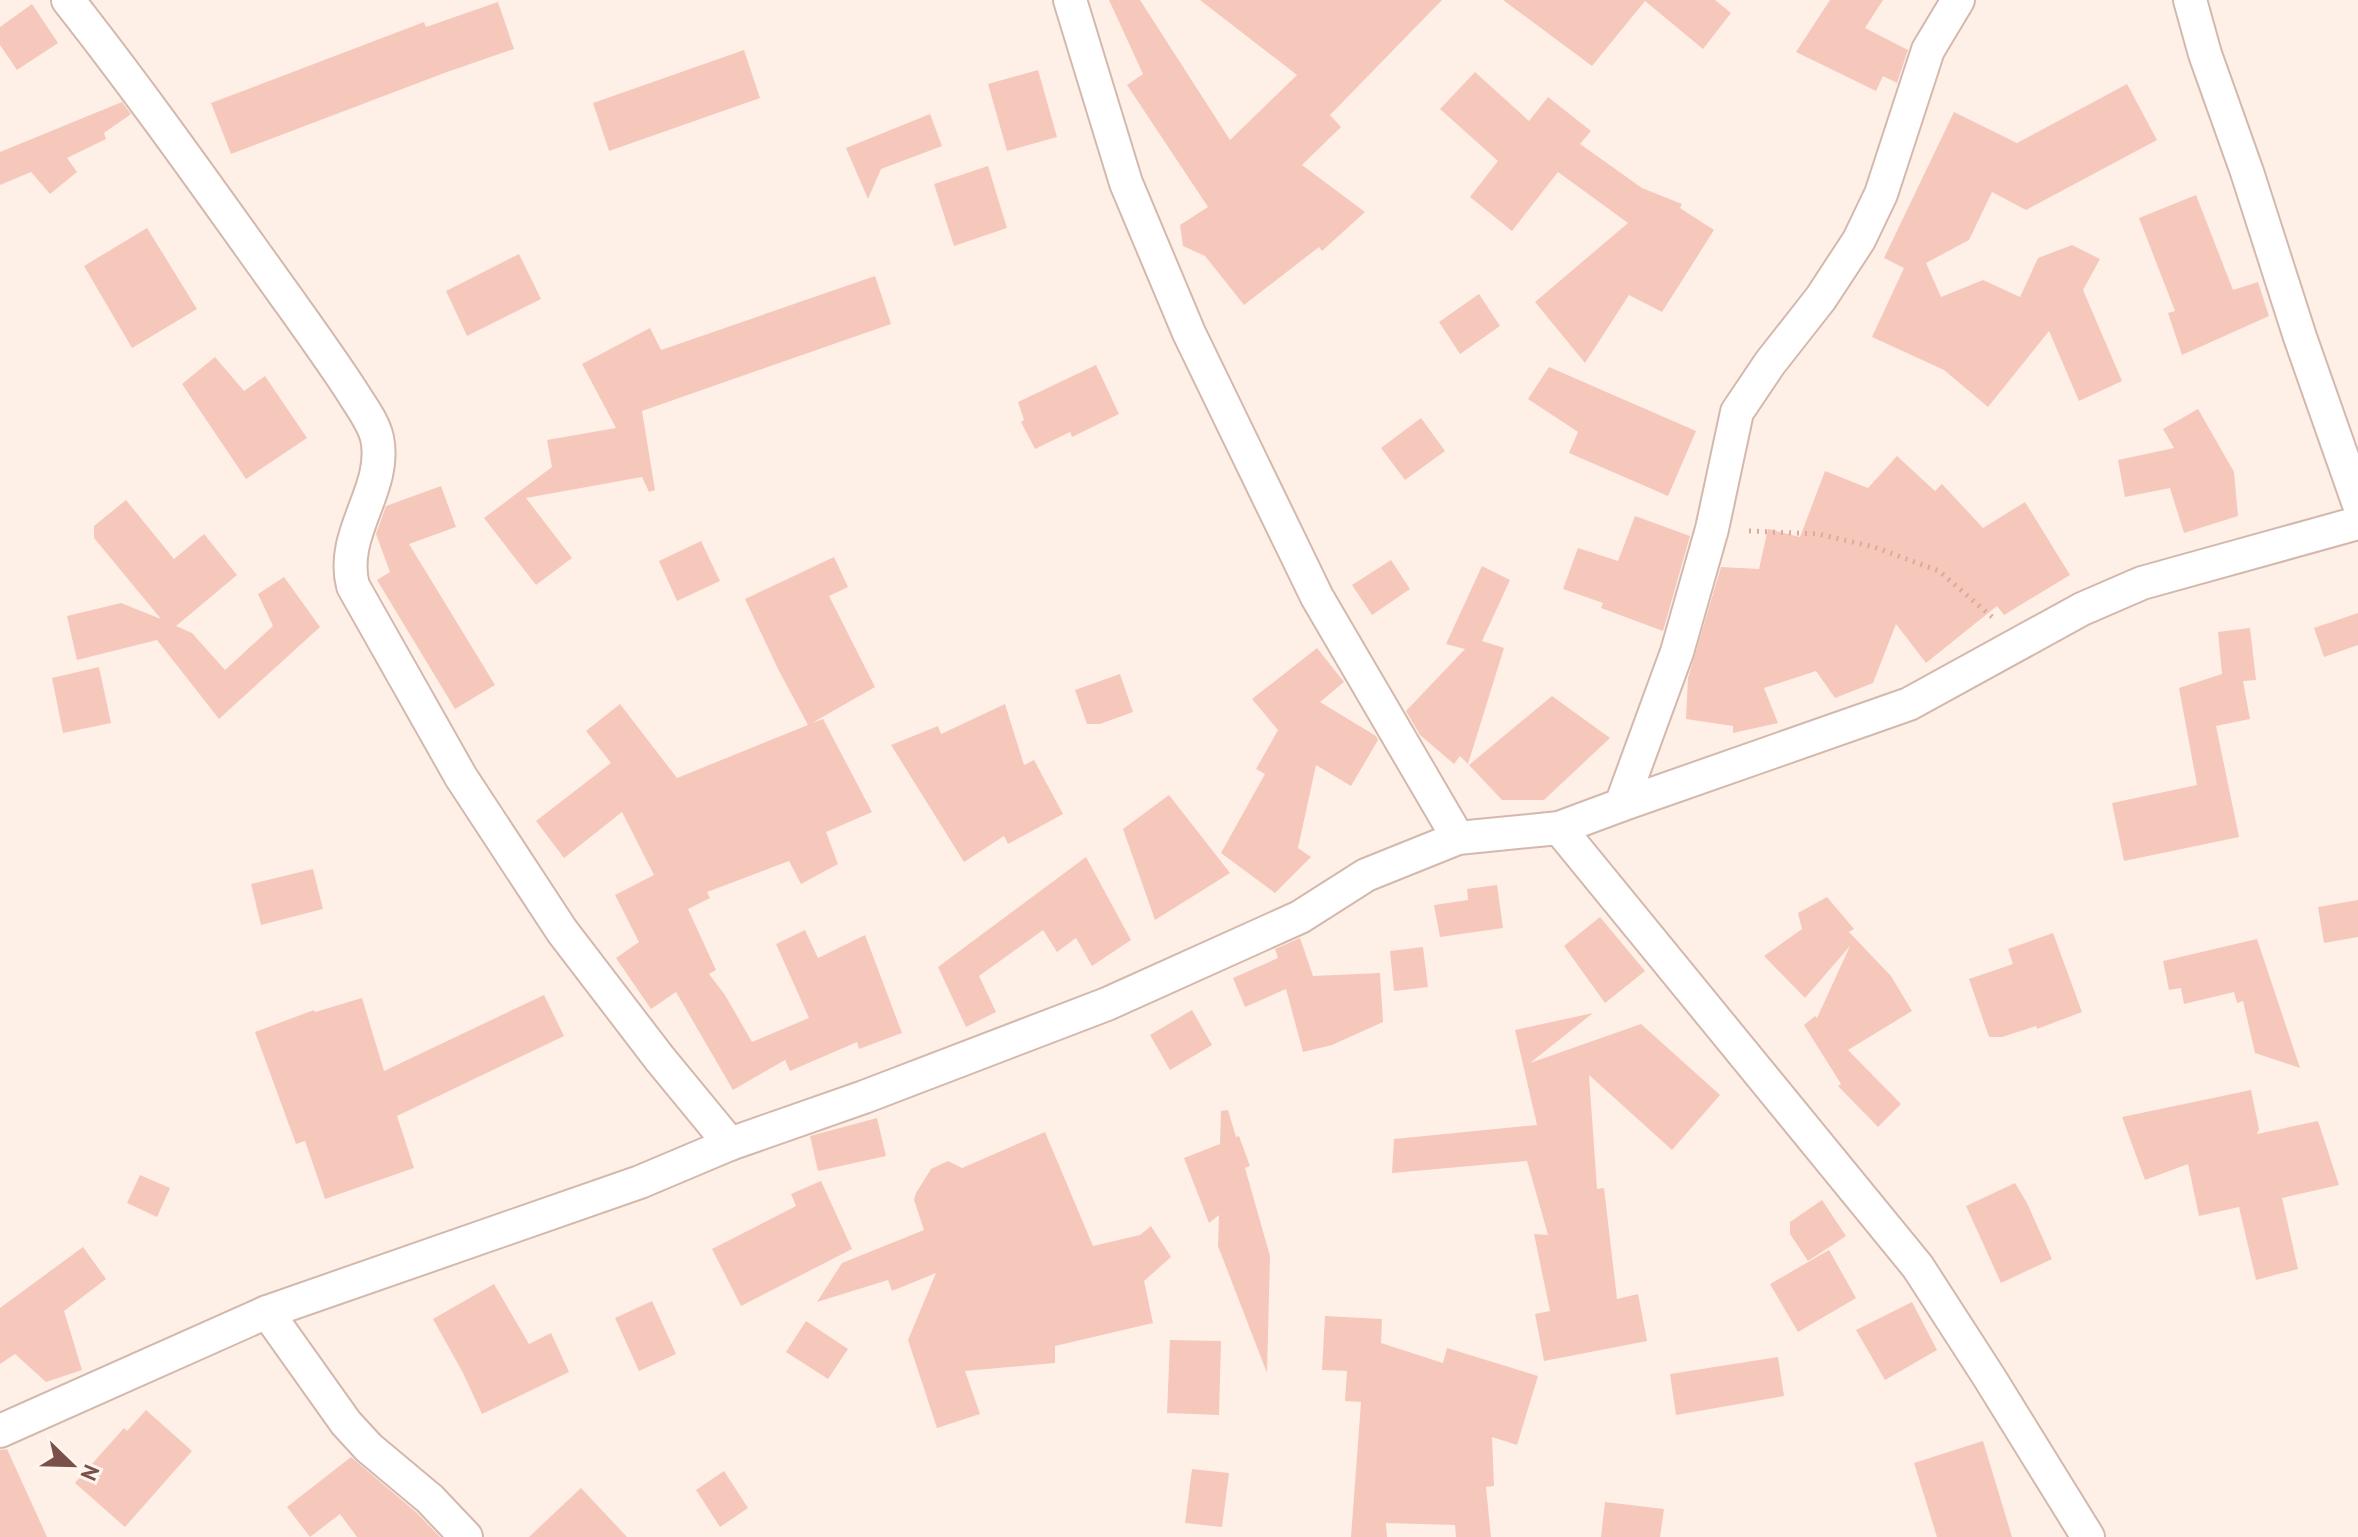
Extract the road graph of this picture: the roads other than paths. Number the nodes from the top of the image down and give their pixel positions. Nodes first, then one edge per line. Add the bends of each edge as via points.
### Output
1 (68, 0) edge
2 (1070, 0) edge
3 (1958, 0) edge
4 (2190, 0) edge
5 (2358, 502) edge
6 (2358, 523) edge
7 (1621, 805) junction
8 (1559, 828) junction
9 (1458, 838) junction
10 (730, 1144) junction
11 (267, 1312) junction
12 (0, 1431) edge
13 (466, 1537) edge
14 (2088, 1537) edge

1 - 10 street via 173,138 367,416 377,438 378,458 350,555 353,586 461,777 562,931
2 - 9 street via 1126,183 1189,333 1317,597
3 - 7 street via 1928,50 1881,194 1859,240 1737,412 1712,529 1677,652
4 - 5 street
6 - 7 street via 2142,583 2018,642 1909,704
7 - 8 street
8 - 9 street
8 - 14 street via 1918,1267
9 - 10 street via 1366,875 1300,917 1107,1004
10 - 11 street via 640,1182
11 - 12 street
11 - 13 street via 346,1423

